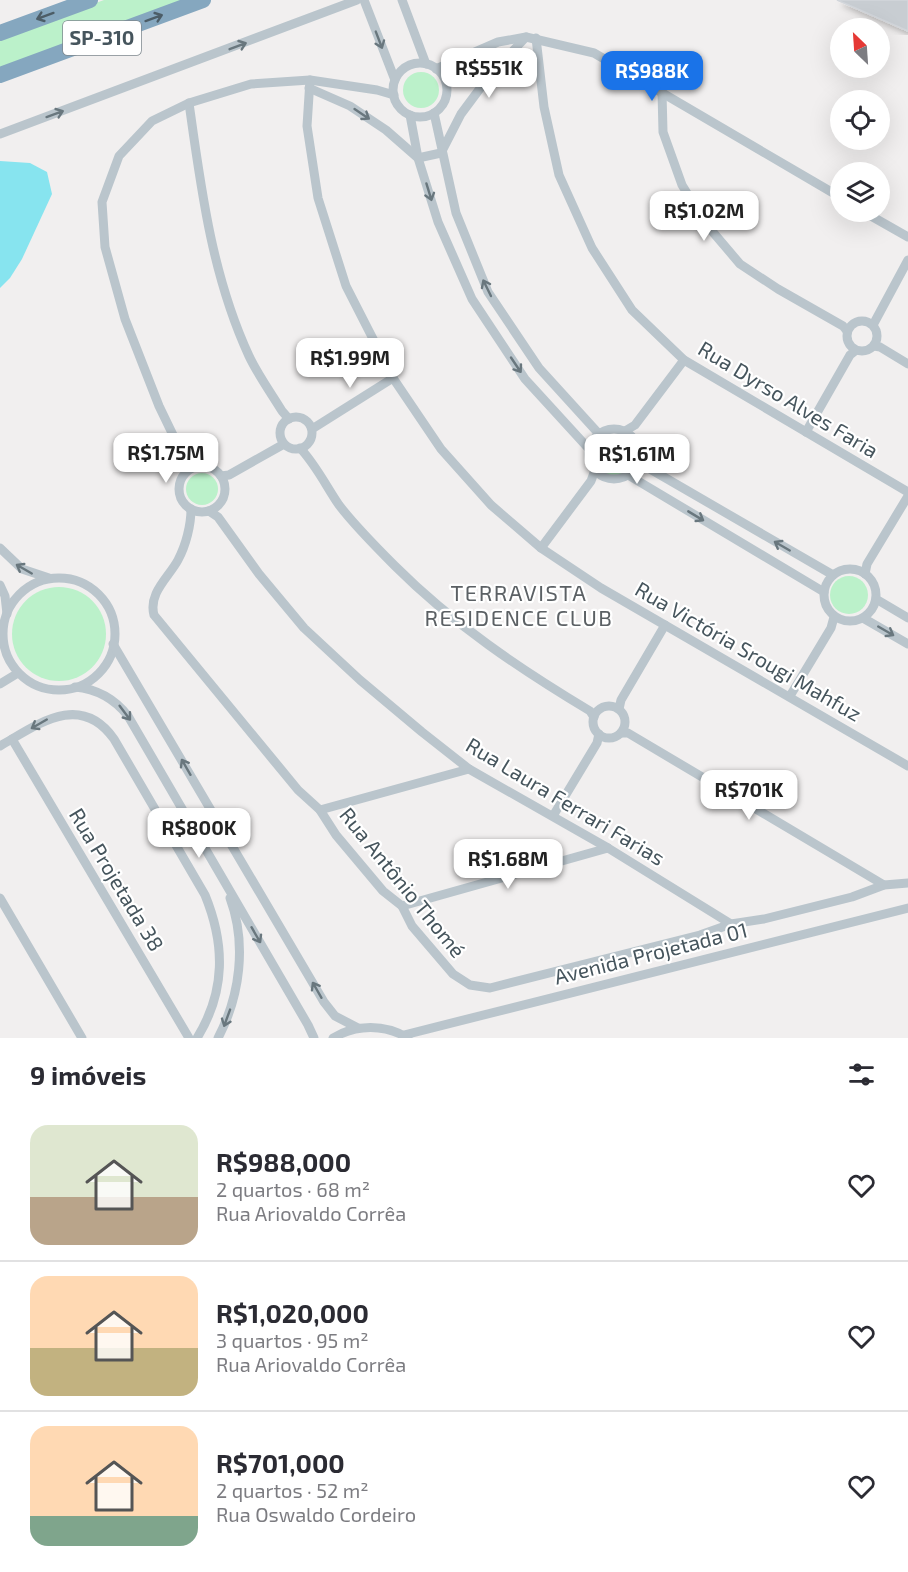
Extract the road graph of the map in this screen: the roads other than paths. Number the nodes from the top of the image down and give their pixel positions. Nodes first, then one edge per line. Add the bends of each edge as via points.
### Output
1 (90, 0) edge
2 (203, 0) edge
3 (357, 0) edge
4 (364, 0) edge
5 (402, 0) edge
6 (0, 33) edge
7 (531, 38) junction
8 (426, 64) junction
9 (439, 72) junction
10 (0, 75) edge
11 (310, 84) junction
12 (394, 87) junction
13 (662, 92) junction
14 (189, 103) junction
15 (434, 113) junction
16 (410, 115) junction
17 (0, 134) edge
18 (441, 153) junction
19 (418, 158) junction
20 (830, 191) edge
21 (882, 222) edge
22 (908, 237) edge
23 (908, 260) edge
24 (872, 322) junction
25 (847, 328) junction
26 (877, 345) junction
27 (852, 352) junction
28 (684, 360) junction
29 (908, 364) edge
30 (393, 378) junction
31 (287, 420) junction
32 (310, 427) junction
33 (806, 432) junction
34 (628, 433) junction
35 (599, 434) junction
36 (283, 442) junction
37 (302, 447) junction
38 (590, 450) junction
39 (638, 462) junction
40 (188, 467) junction
41 (598, 473) junction
42 (628, 475) junction
43 (224, 478) junction
44 (908, 494) edge
45 (204, 509) junction
46 (0, 548) edge
47 (541, 548) junction
48 (864, 569) junction
49 (833, 576) junction
50 (54, 579) junction
51 (0, 585) edge
52 (824, 592) junction
53 (876, 600) junction
54 (7, 614) junction
55 (863, 618) junction
56 (908, 618) edge
57 (838, 619) junction
58 (665, 625) junction
59 (114, 644) junction
60 (908, 644) edge
61 (2, 645) edge
62 (3, 658) edge
63 (18, 673) junction
64 (0, 684) edge
65 (75, 687) junction
66 (790, 696) junction
67 (618, 705) junction
68 (594, 713) junction
69 (624, 731) junction
70 (600, 738) junction
71 (12, 739) junction
72 (0, 746) edge
73 (908, 766) edge
74 (469, 769) junction
75 (321, 810) junction
76 (553, 816) junction
77 (608, 848) junction
78 (223, 879) junction
79 (908, 883) edge
80 (884, 885) junction
81 (0, 898) edge
82 (402, 906) junction
83 (908, 908) edge
84 (731, 924) junction
85 (358, 1028) junction
86 (406, 1037) edge
87 (82, 1038) edge
88 (189, 1038) edge
89 (197, 1038) edge
90 (218, 1038) edge
91 (314, 1038) edge
92 (333, 1038) edge

1 -> 6 highway, SP-310
10 -> 2 highway, SP-310
17 -> 3 street
4 -> 12 street
5 - 8 street
7 - 9 street via 498,42 473,51
7 - 13 street via 594,53
7 - 18 street via 490,75
7 - 28 street, Rua Dyrso Alves Faria via 559,175 592,248 632,310
8 - 9 street
8 - 12 street via 408,66 400,72
9 - 15 street via 447,91
11 - 12 street via 377,90
11 - 14 street via 251,84
11 -> 19 street via 350,105
11 - 30 street, Rua Victória Srougi Mahfuz via 307,126 318,198 346,286
12 - 16 street via 396,103
13 - 20 street
13 - 25 street via 663,132 682,185 706,224 740,264
14 - 31 street via 200,187 219,276 250,356
14 - 40 street via 152,121 119,156 102,202 105,247 125,319
15 - 16 street
15 - 18 street
16 - 19 street
18 - 19 street
35 -> 18 street via 539,368 488,292 456,213
19 -> 38 street via 438,222 472,299 525,379
21 - 22 street
23 - 24 street
24 - 25 street via 859,321
24 - 26 street
25 - 27 street via 846,340
26 - 27 street via 865,352
26 - 29 street
27 - 33 street
28 - 33 street, Rua Dyrso Alves Faria
28 - 34 street
30 - 32 street
30 - 47 street, Rua Victória Srougi Mahfuz via 441,449 491,505
31 - 32 street via 300,417
31 - 36 street via 280,430
32 - 37 street via 312,436
33 - 44 street, Rua Dyrso Alves Faria
34 - 35 street via 612,429
34 - 39 street via 639,448
35 - 38 street
36 - 37 street via 289,447
36 - 43 street
37 - 68 street via 340,506 403,574 459,624 529,674
38 - 41 street via 589,457
39 - 42 street
49 -> 39 street
40 - 43 street via 205,466
40 - 45 street via 179,489 182,501
41 - 42 street via 614,479
41 - 47 street
42 -> 52 street
43 - 45 street via 223,497
44 - 48 street
45 - 74 street, Rua Laura Ferrari Farias via 218,517 304,628 360,680
45 - 75 street, Rua Antônio Thomé via 191,521 179,559 154,597 154,615 298,790
50 -> 46 street via 22,569
47 - 58 street, Rua Victória Srougi Mahfuz
48 - 49 street via 844,570
48 - 53 street via 874,585
49 - 52 street
50 - 54 street via 25,590
50 - 59 street via 84,584 100,597 111,614
51 - 54 street
52 - 57 street via 825,606
53 - 55 street
53 - 56 street
54 - 61 street
55 - 57 street via 849,622
55 -> 60 street
57 - 66 street
58 - 66 street, Rua Victória Srougi Mahfuz
58 - 67 street
59 - 65 street via 100,671
85 -> 59 street via 335,1016 324,1002
61 - 62 street
62 - 63 street
63 - 64 street
63 - 65 street via 44,688
65 -> 78 street via 105,695 122,707
66 - 73 street, Rua Victória Srougi Mahfuz
67 - 68 street
67 - 69 street via 625,718
68 - 70 street via 594,726
69 - 70 street
69 - 80 street
70 - 76 street
71 - 72 street
71 - 88 street, Rua Projetada 38
89 -> 71 street via 213,1006 218,984 219,938 213,916 205,894 114,739 96,721 81,715 56,716
74 - 75 street
74 - 76 street, Rua Laura Ferrari Farias
75 - 82 street, Rua Antônio Thomé via 336,835 382,891
76 - 77 street, Rua Laura Ferrari Farias
77 - 82 street
77 - 84 street, Rua Laura Ferrari Farias
78 -> 90 street via 239,936 239,965 235,995
78 -> 91 street
79 - 80 street, Rua Antônio Thomé
80 - 84 street, Rua Antônio Thomé via 852,897
81 - 87 street
82 - 84 street, Rua Antônio Thomé via 412,926 453,974 470,985 490,988
83 - 86 street, Avenida Projetada 01
85 - 86 street via 382,1028
85 - 92 street

